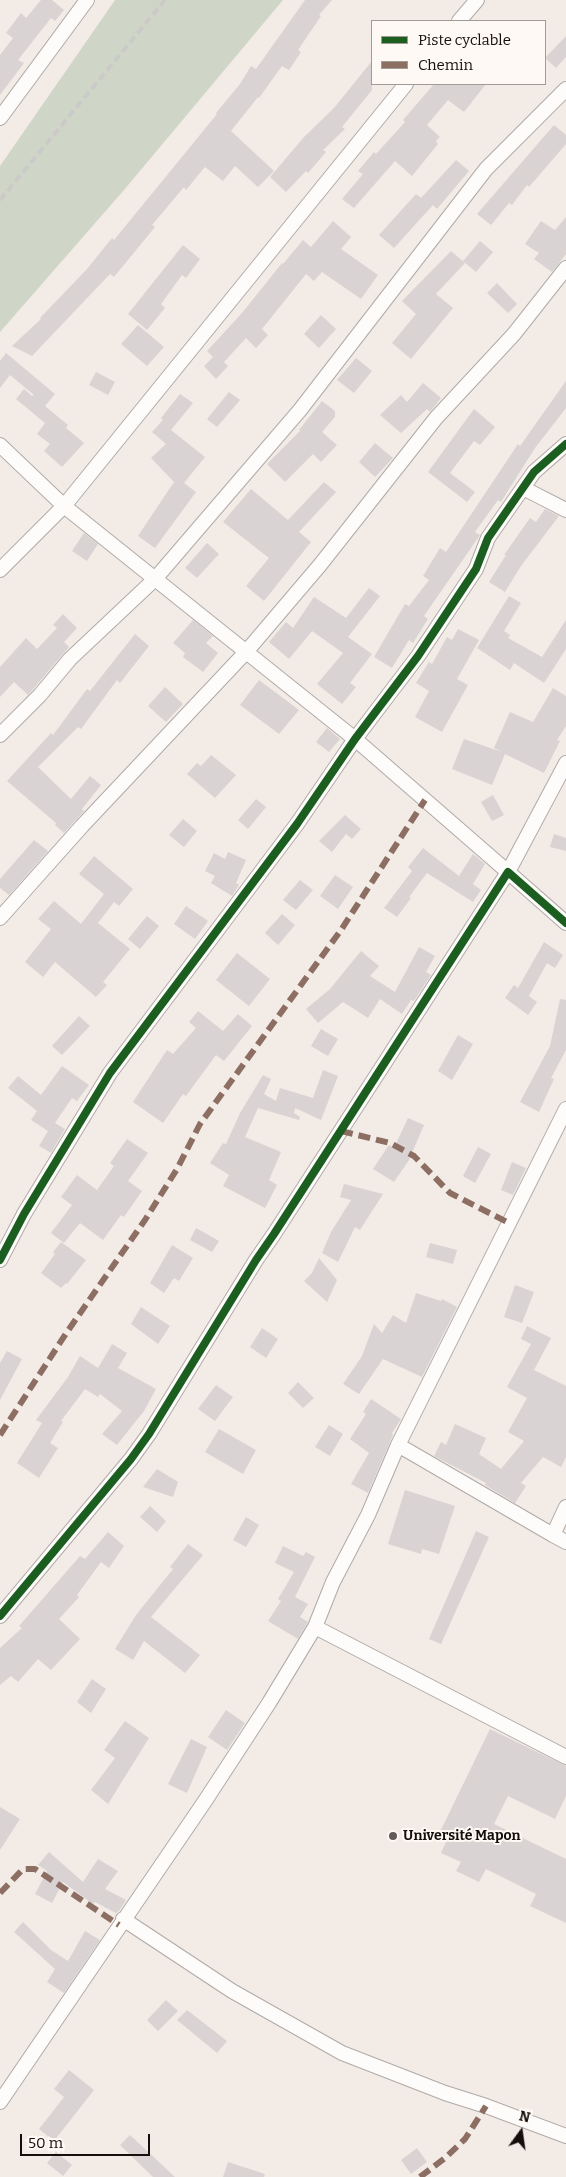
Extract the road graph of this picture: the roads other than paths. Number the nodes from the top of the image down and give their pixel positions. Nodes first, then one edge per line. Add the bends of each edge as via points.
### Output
1 (87, 0) edge
2 (477, 0) edge
3 (460, 20) edge
4 (405, 85) edge
5 (566, 89) edge
6 (0, 118) edge
7 (566, 268) edge
8 (566, 444) edge
9 (0, 445) edge
10 (523, 488) junction
11 (64, 506) junction
12 (566, 510) edge
13 (0, 570) edge
14 (155, 579) junction
15 (246, 652) junction
16 (0, 735) edge
17 (355, 739) junction
18 (566, 763) edge
19 (508, 872) junction
20 (0, 918) edge
21 (566, 923) edge
22 (566, 1108) edge
23 (0, 1260) edge
24 (398, 1445) junction
25 (566, 1507) edge
26 (553, 1535) junction
27 (566, 1542) edge
28 (0, 1616) edge
29 (315, 1627) junction
30 (566, 1757) edge
31 (123, 1919) junction
32 (0, 2102) edge
33 (566, 2136) edge

1 - 6 street
2 - 3 street
4 - 11 street
5 - 14 street via 486,170 300,410
7 - 15 street via 514,334 436,418 320,565
8 - 10 street via 539,466
9 - 11 street
10 - 12 street
10 - 17 street via 488,538 476,569 418,656
11 - 13 street
11 - 14 street
14 - 15 street
14 - 16 street via 70,659
15 - 17 street
15 - 20 street
17 - 19 street
17 - 23 street via 298,824 110,1073 24,1214
18 - 19 street
19 - 21 street
19 - 28 street via 256,1260 149,1434
22 - 24 street
24 - 26 street
24 - 29 street
25 - 26 street
26 - 27 street
29 - 30 street
29 - 31 street via 269,1703
31 - 32 street
31 - 33 street via 232,1991 342,2053 445,2094

